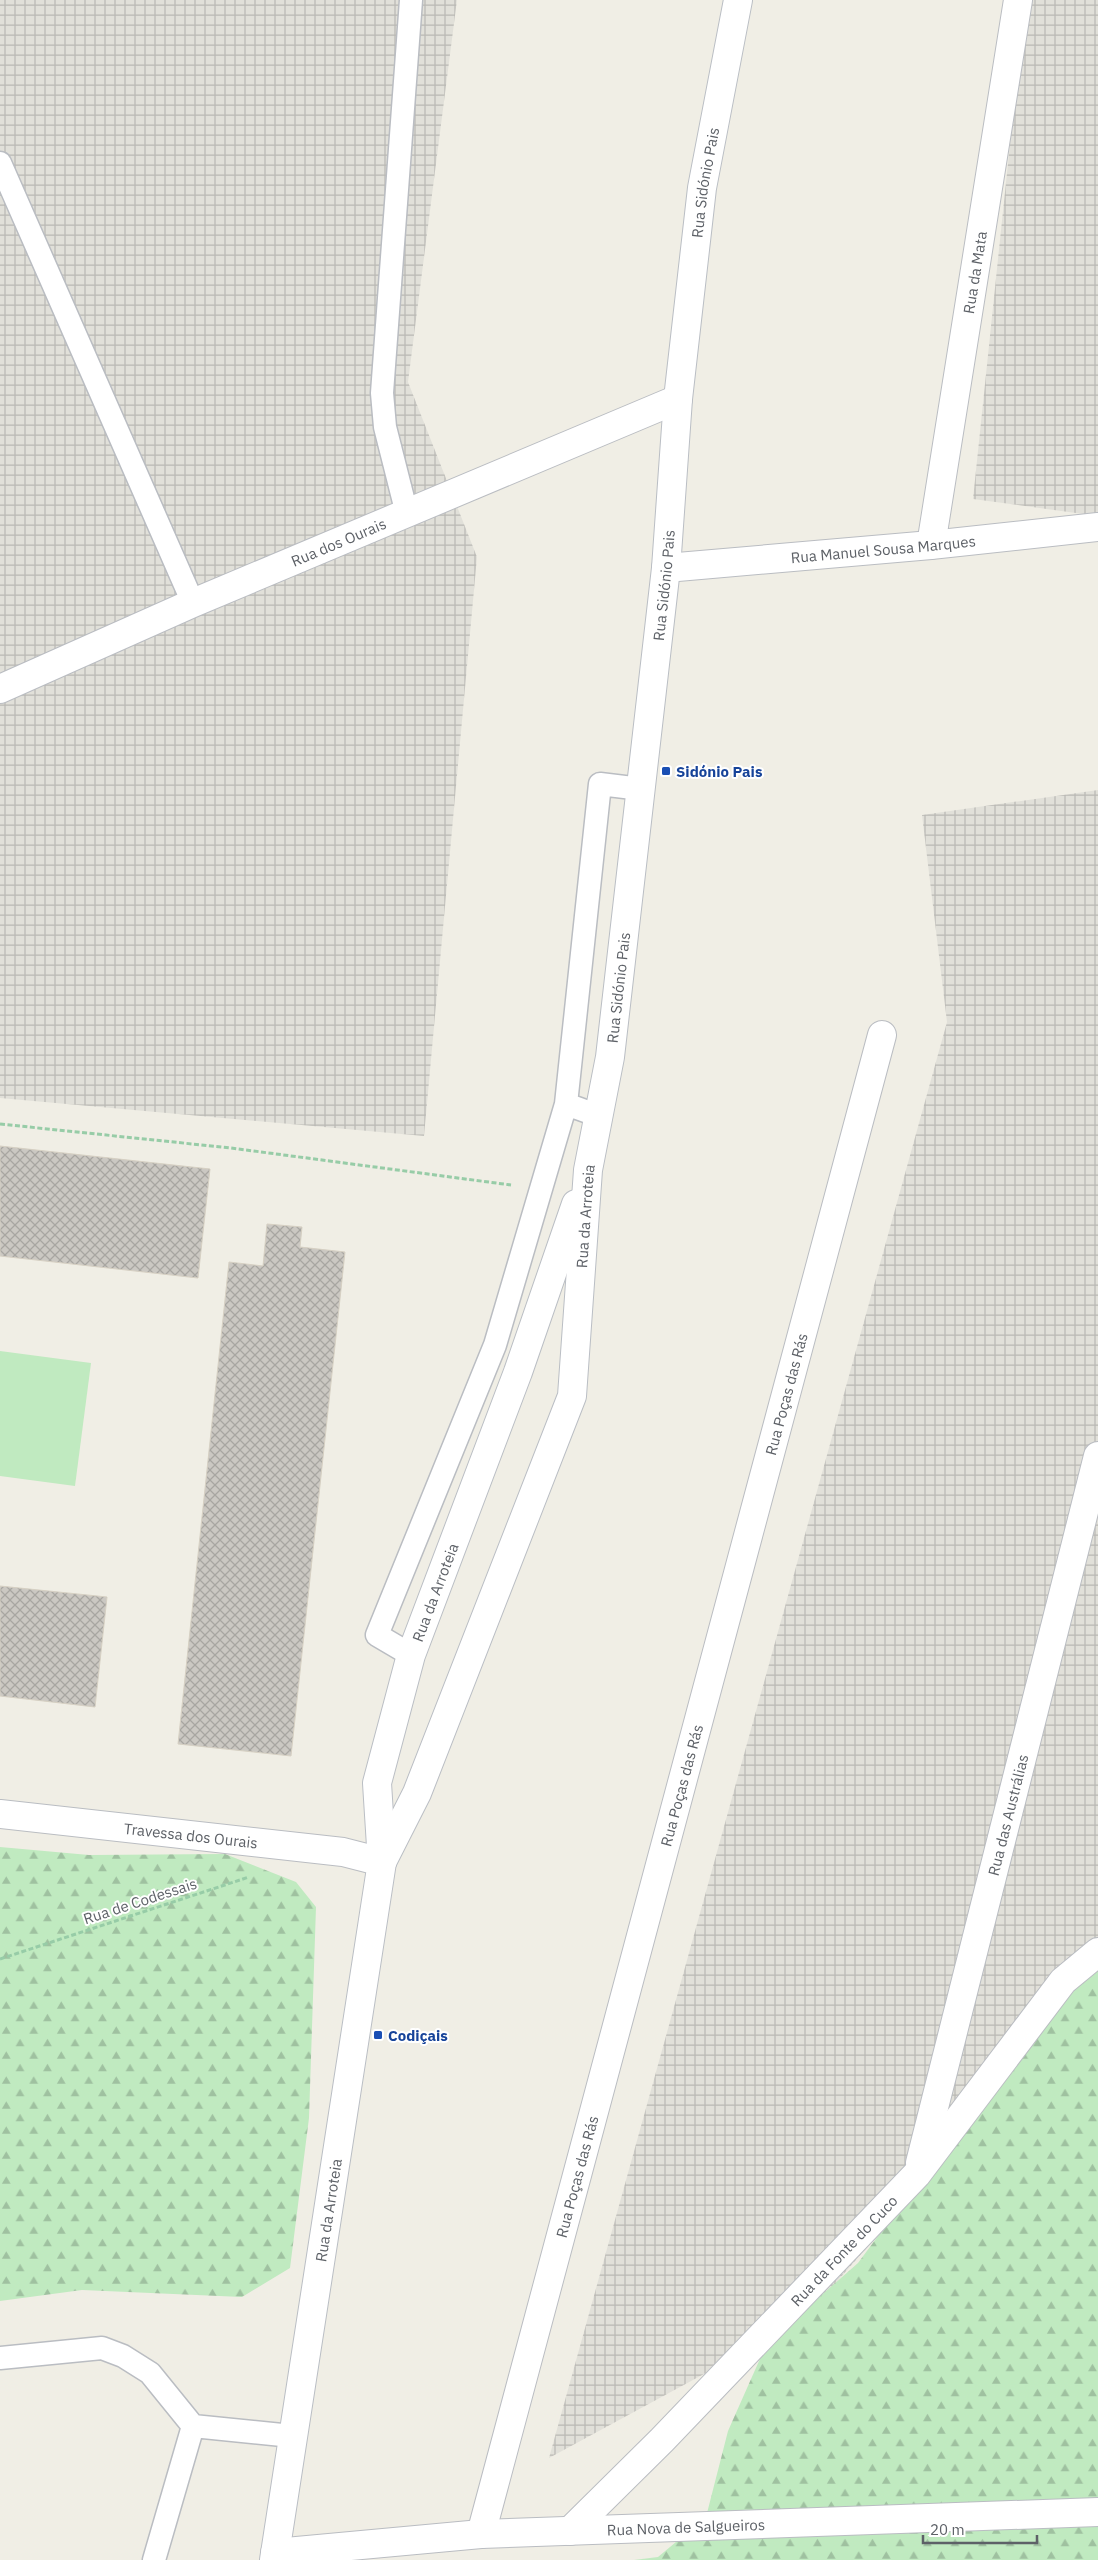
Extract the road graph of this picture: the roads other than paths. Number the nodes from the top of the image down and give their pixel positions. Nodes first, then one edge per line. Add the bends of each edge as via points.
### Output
1 (411, 0) edge
2 (738, 0) edge
3 (1018, 0) edge
4 (0, 163) edge
5 (678, 399) junction
6 (407, 514) junction
7 (1098, 526) edge
8 (931, 545) junction
9 (666, 568) junction
10 (193, 603) junction
11 (0, 689) edge
12 (641, 789) junction
13 (882, 1035) dead end
14 (566, 1104) junction
15 (598, 1116) junction
16 (588, 1170) junction
17 (1098, 1456) edge
18 (411, 1655) junction
19 (0, 1814) edge
20 (382, 1862) junction
21 (1098, 1952) edge
22 (917, 2174) junction
23 (0, 2358) edge
24 (193, 2426) junction
25 (292, 2436) junction
26 (1098, 2512) edge
27 (570, 2531) junction
28 (481, 2534) junction
29 (275, 2557) edge
30 (154, 2560) edge

1 - 6 lane via 382,393 385,427
2 - 5 street, Rua Sidónio Pais via 702,188
3 - 8 street, Rua da Mata
4 - 10 lane
5 - 6 street, Rua dos Ourais
5 - 9 street, Rua Sidónio Pais
6 - 10 street, Rua dos Ourais
7 - 8 street, Rua Manuel Sousa Marques
8 - 9 street, Rua Manuel Sousa Marques
9 - 12 street, Rua Sidónio Pais
10 - 11 street, Rua dos Ourais
12 - 14 lane via 600,784
12 - 15 street, Rua Sidónio Pais via 610,1057
13 - 28 street, Rua Poças das Rás
14 - 15 lane
14 - 18 lane via 495,1345 377,1634
15 - 16 street, Rua Sidónio Pais
16 - 18 street, Rua da Arroteia via 518,1372
16 - 20 street, Rua da Arroteia via 572,1396 417,1793
17 - 22 street, Rua das Austrálias
18 - 20 street, Rua da Arroteia via 377,1783
19 - 20 street, Travessa dos Ourais via 343,1852
20 - 25 street, Rua da Arroteia
21 - 22 street, Rua da Fonte do Cuco via 1063,1981
22 - 27 street, Rua da Fonte do Cuco via 662,2440
23 - 24 lane via 102,2348 123,2356 150,2373
24 - 25 lane
24 - 30 lane
25 - 29 street, Rua da Arroteia
26 - 27 street, Rua Nova de Salgueiros
27 - 28 street, Rua Nova de Salgueiros
28 - 29 street, Rua Nova de Salgueiros

